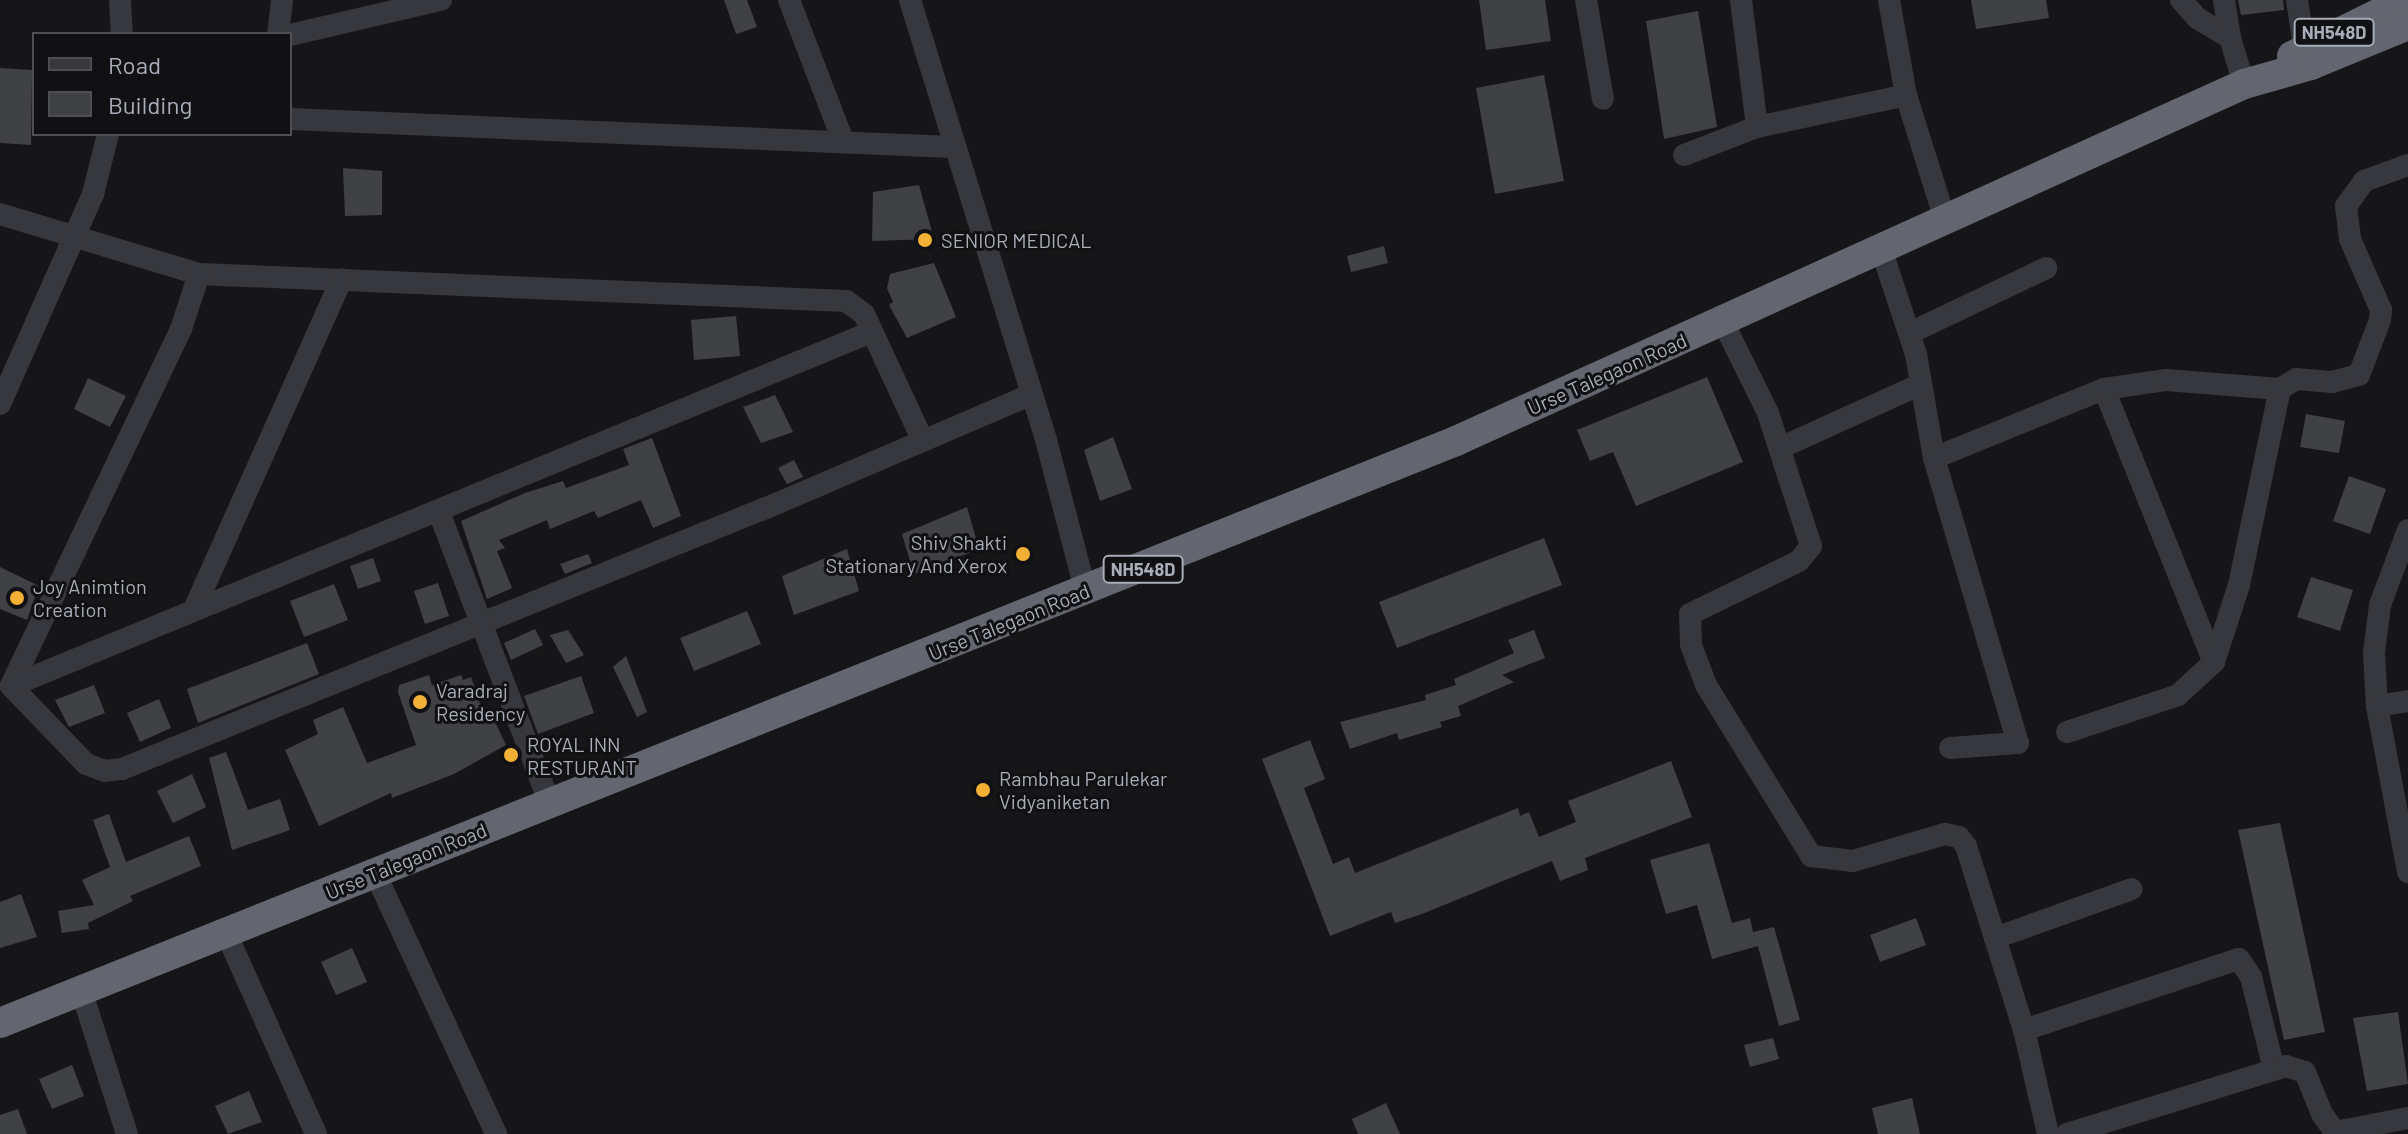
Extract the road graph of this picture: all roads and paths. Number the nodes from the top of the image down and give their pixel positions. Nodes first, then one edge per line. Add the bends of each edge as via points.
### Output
1 (120, 0) edge
2 (282, 0) edge
3 (441, 0) edge
4 (789, 0) edge
5 (910, 0) edge
6 (1586, 0) edge
7 (1741, 0) edge
8 (1889, 0) edge
9 (2181, 0) edge
10 (2224, 0) edge
11 (2297, 0) edge
12 (2406, 0) edge
13 (2408, 25) edge
14 (122, 32) edge
15 (278, 32) edge
16 (292, 35) edge
17 (2230, 38) junction
18 (2304, 46) junction
19 (2256, 79) junction
20 (1906, 95) junction
21 (1603, 99) dead end
22 (292, 119) edge
23 (1757, 127) junction
24 (108, 136) edge
25 (844, 143) junction
26 (952, 147) junction
27 (1684, 155) dead end
28 (2408, 165) edge
29 (0, 214) edge
30 (1946, 223) junction
31 (75, 240) junction
32 (1882, 252) junction
33 (2046, 268) dead end
34 (199, 274) junction
35 (342, 279) junction
36 (1723, 322) junction
37 (871, 332) junction
38 (1910, 333) junction
39 (1921, 384) junction
40 (2104, 389) junction
41 (2280, 389) junction
42 (1032, 394) junction
43 (0, 404) edge
44 (923, 441) junction
45 (1780, 448) junction
46 (1934, 458) junction
47 (439, 512) junction
48 (2408, 530) edge
49 (1086, 592) junction
50 (195, 607) junction
51 (482, 623) junction
52 (2214, 662) junction
53 (11, 686) junction
54 (2408, 701) edge
55 (2377, 706) junction
56 (2067, 732) dead end
57 (1950, 748) dead end
58 (550, 804) junction
59 (2408, 872) edge
60 (375, 873) junction
61 (2132, 889) dead end
62 (227, 935) junction
63 (1995, 938) junction
64 (82, 993) junction
65 (0, 1023) edge
66 (2024, 1030) junction
67 (2274, 1069) junction
68 (2408, 1118) edge
69 (2357, 1132) edge
70 (127, 1134) edge
71 (316, 1134) edge
72 (496, 1134) edge
73 (2048, 1134) edge
74 (2067, 1134) edge

1 - 14 street
2 - 15 street
3 - 16 street
4 - 25 street
5 - 26 street
6 - 21 street
7 - 23 street
8 - 20 street
9 - 17 street via 2197,18
10 - 17 street
11 - 18 street
12 - 18 highway, Urse Talegaon Road / NH548D
13 - 19 highway, Urse Talegaon Road / NH548D via 2311,65
17 - 19 street
18 - 19 highway, Urse Talegaon Road / NH548D
19 - 30 highway, Urse Talegaon Road / NH548D
20 - 23 street
20 - 30 street
22 - 25 street
23 - 27 street
24 - 31 street
25 - 26 street
26 - 42 street
28 - 41 street via 2364,181 2346,206 2350,239 2381,310 2368,361 2348,381 2296,379
29 - 31 street
30 - 32 highway, Urse Talegaon Road / NH548D
31 - 34 street
31 - 43 street
32 - 36 highway, Urse Talegaon Road / NH548D
32 - 38 street
33 - 38 street
34 - 35 street
34 - 53 street via 181,329
35 - 37 street via 846,301 864,314
35 - 50 street
36 - 45 street
36 - 49 highway, Urse Talegaon Road / NH548D via 1456,441
37 - 44 street
37 - 47 street
38 - 39 street
39 - 45 street
39 - 46 street
40 - 41 street via 2166,380
40 - 46 street
40 - 52 street
41 - 52 street via 2239,585
42 - 44 street
42 - 49 street
44 - 51 street
45 - 63 street via 1811,546 1799,561 1690,614 1691,645 1706,685 1811,856 1853,861 1945,834 1959,837 1973,863
46 - 57 street via 2018,743
47 - 50 street
47 - 51 street
48 - 55 street via 2380,605 2374,653
49 - 58 highway, Urse Talegaon Road / NH548D
50 - 53 street
51 - 53 street via 122,769 105,771 86,764
51 - 58 street
52 - 56 street via 2178,695
54 - 55 street
55 - 59 street
58 - 60 highway, Urse Talegaon Road / NH548D
60 - 62 highway, Urse Talegaon Road / NH548D
60 - 72 street
61 - 63 street
62 - 64 highway, Urse Talegaon Road / NH548D
62 - 71 street
63 - 66 street
64 - 65 highway, Urse Talegaon Road / NH548D
64 - 70 street
66 - 67 street via 2239,959 2251,977
66 - 73 street
67 - 69 street via 2298,1066 2312,1084 2328,1126 2335,1132
67 - 74 street
68 - 69 street

